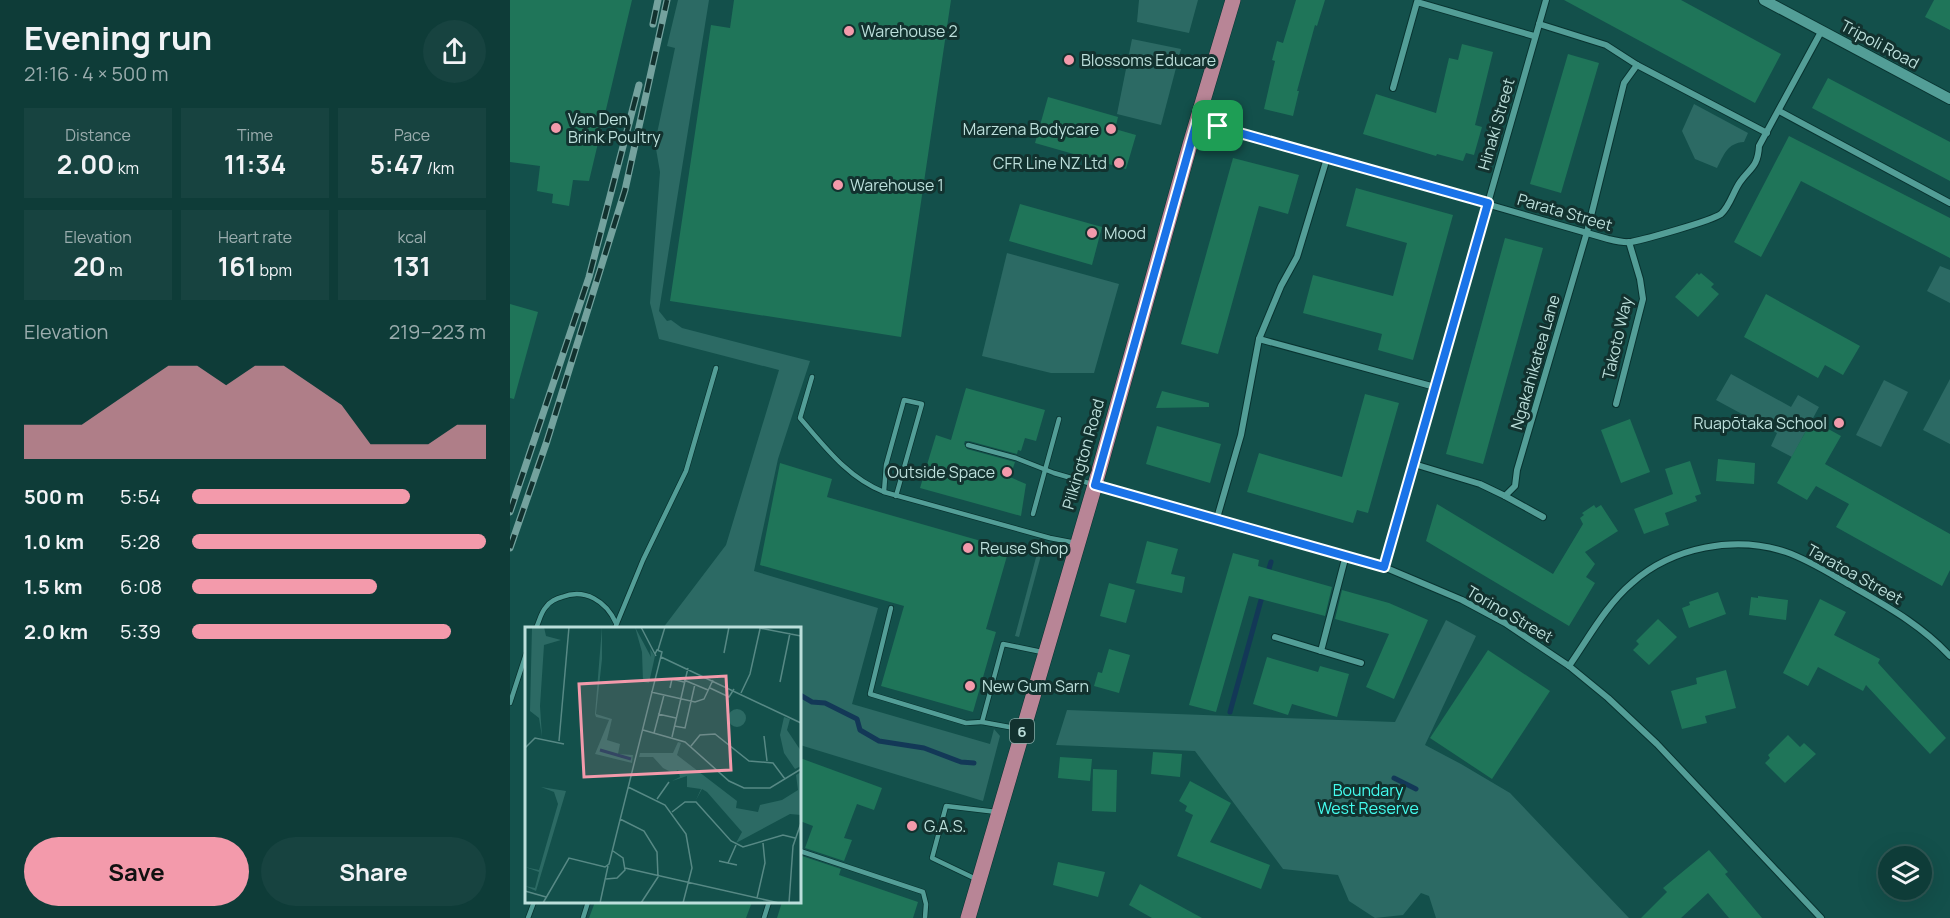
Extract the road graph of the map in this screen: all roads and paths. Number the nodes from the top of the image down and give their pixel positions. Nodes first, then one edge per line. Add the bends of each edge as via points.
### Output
1 (1233, 0) edge
2 (1546, 0) edge
3 (1764, 0) edge
4 (1417, 1) edge
5 (1539, 24) junction
6 (1822, 30) junction
7 (1534, 36) junction
8 (1637, 65) junction
9 (1393, 88) dead end
10 (1950, 99) edge
11 (1779, 111) junction
12 (1197, 121) junction
13 (1767, 133) junction
14 (1327, 158) junction
15 (1488, 203) junction
16 (1950, 203) edge
17 (1587, 232) junction
18 (1629, 242) junction
19 (1259, 339) junction
20 (716, 368) dead end
21 (812, 377) dead end
22 (1435, 387) junction
23 (1616, 404) dead end
24 (1059, 419) dead end
25 (969, 446) dead end
26 (1414, 464) junction
27 (1046, 470) junction
28 (1095, 485) junction
29 (884, 492) junction
30 (896, 496) junction
31 (1504, 496) junction
32 (1033, 514) dead end
33 (1543, 517) dead end
34 (1217, 518) junction
35 (1076, 543) junction
36 (1346, 555) junction
37 (1384, 567) junction
38 (891, 608) dead end
39 (616, 626) edge
40 (536, 627) edge
41 (1275, 637) dead end
42 (1321, 651) junction
43 (1045, 653) junction
44 (1950, 656) edge
45 (525, 657) edge
46 (1361, 663) dead end
47 (1569, 666) junction
48 (510, 703) edge
49 (982, 722) junction
50 (1022, 730) junction
51 (998, 813) junction
52 (801, 851) edge
53 (979, 880) junction
54 (534, 903) edge
55 (588, 903) edge
56 (769, 903) edge
57 (528, 918) edge
58 (583, 918) edge
59 (764, 918) edge
60 (925, 918) edge
61 (968, 918) edge
62 (1821, 918) edge

1 - 12 main road, Pilkington Road / 6
2 - 5 street, Hinaki Street
3 - 6 street, Tripoli Road
4 - 7 street
4 - 9 street
5 - 7 street, Hinaki Street
5 - 8 street via 1606,45
6 - 10 street, Tripoli Road
6 - 11 street, Parata Street
7 - 15 street, Hinaki Street
8 - 13 street
8 - 17 street, Ngakahikatea Lane via 1624,83
11 - 13 street, Parata Street
11 - 16 street
12 - 14 street, Parata Street
12 - 28 main road, Pilkington Road / 6
13 - 18 street, Parata Street via 1754,166 1722,213
14 - 15 street, Parata Street
14 - 19 street via 1297,257
15 - 17 street, Parata Street
15 - 22 street, Hinaki Street
17 - 18 street, Parata Street
17 - 31 street, Ngakahikatea Lane via 1515,486
18 - 23 street, Takoto Way via 1642,299
19 - 22 street
19 - 34 street via 1241,435
20 - 39 lane via 686,471
21 - 29 lane via 800,418 837,462
22 - 26 street, Hinaki Street
24 - 27 lane
25 - 27 lane
26 - 31 street via 1480,484
26 - 37 street, Hinaki Street
27 - 28 lane
27 - 32 lane
28 - 34 street, Torino Street
28 - 35 main road, Pilkington Road / 6
29 - 30 lane
29 - 30 lane via 886,465 904,400 922,404
30 - 35 lane
31 - 33 street
34 - 36 street, Torino Street
35 - 43 main road, Pilkington Road / 6
36 - 37 street, Torino Street
36 - 42 street
37 - 47 street, Torino Street via 1462,600
38 - 49 lane via 870,694 966,723
39 - 40 lane via 612,614 600,602 587,594 569,594 546,606
41 - 42 street
42 - 46 street
43 - 49 lane via 1003,644
43 - 50 main road, Pilkington Road / 6
44 - 47 street, Taratoa Street via 1919,626 1826,571 1784,552 1745,544 1687,551 1649,570 1613,603
45 - 48 lane
47 - 62 street, Torino Street via 1657,744
49 - 50 lane
50 - 51 main road, Pilkington Road / 6
51 - 53 main road, Pilkington Road / 6
51 - 53 lane via 946,806 932,858
52 - 60 lane via 923,892
53 - 61 main road, Pilkington Road / 6
54 - 57 lane
55 - 58 lane
56 - 59 lane

